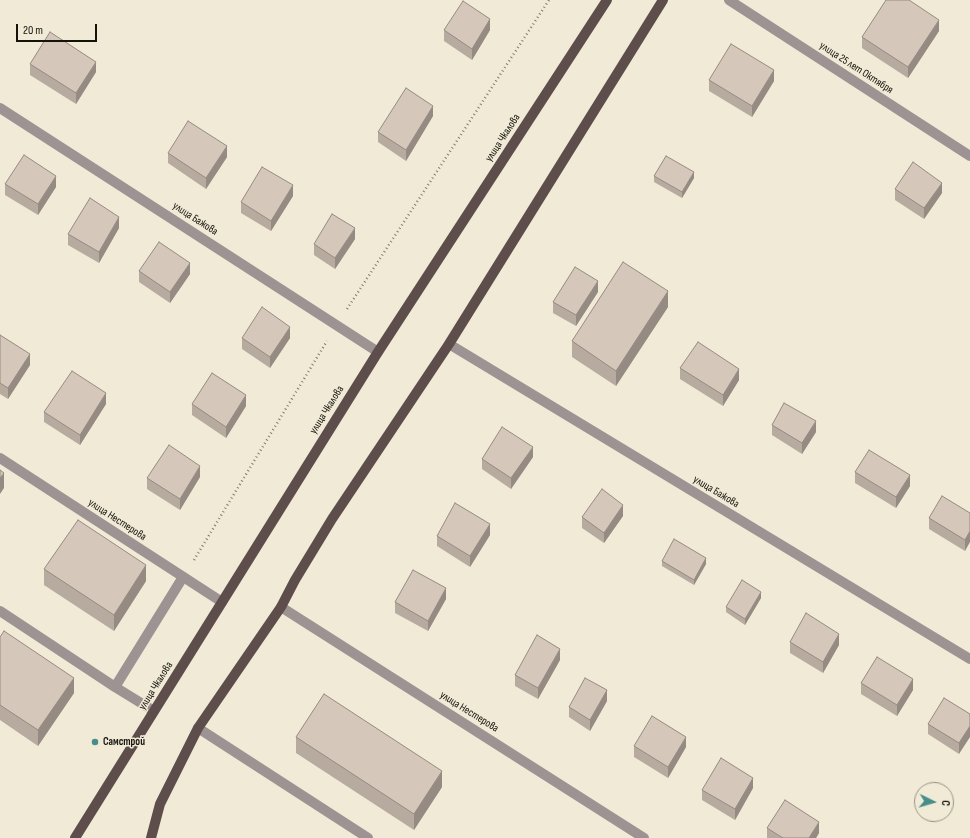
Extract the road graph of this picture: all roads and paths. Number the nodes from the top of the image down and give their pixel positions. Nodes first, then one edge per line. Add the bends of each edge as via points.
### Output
1 (549, 0) edge
2 (607, 0) edge
3 (662, 0) edge
4 (729, 0) edge
5 (0, 108) edge
6 (970, 156) edge
7 (337, 325) junction
8 (449, 344) junction
9 (378, 352) junction
10 (0, 458) edge
11 (183, 577) junction
12 (222, 602) junction
13 (281, 607) junction
14 (0, 611) edge
15 (970, 659) edge
16 (115, 687) junction
17 (154, 711) junction
18 (198, 728) junction
19 (75, 838) edge
20 (151, 838) edge
21 (368, 838) edge
22 (644, 838) edge

1 - 7 path
2 - 9 main road, улица Чкалова
3 - 8 main road
4 - 6 street, улица 25 лет Октября
5 - 7 street, улица Бажова
7 - 9 street, улица Бажова
7 - 11 path
8 - 13 main road via 332,519
8 - 15 street, улица Бажова
9 - 12 main road, улица Чкалова
10 - 11 street, улица Нестерова
11 - 12 street, улица Нестерова
11 - 16 street
12 - 17 main road, улица Чкалова
13 - 18 main road
13 - 22 street, улица Нестерова
14 - 16 street
16 - 17 street
17 - 19 main road, улица Чкалова
18 - 20 main road via 160,804
18 - 21 street

